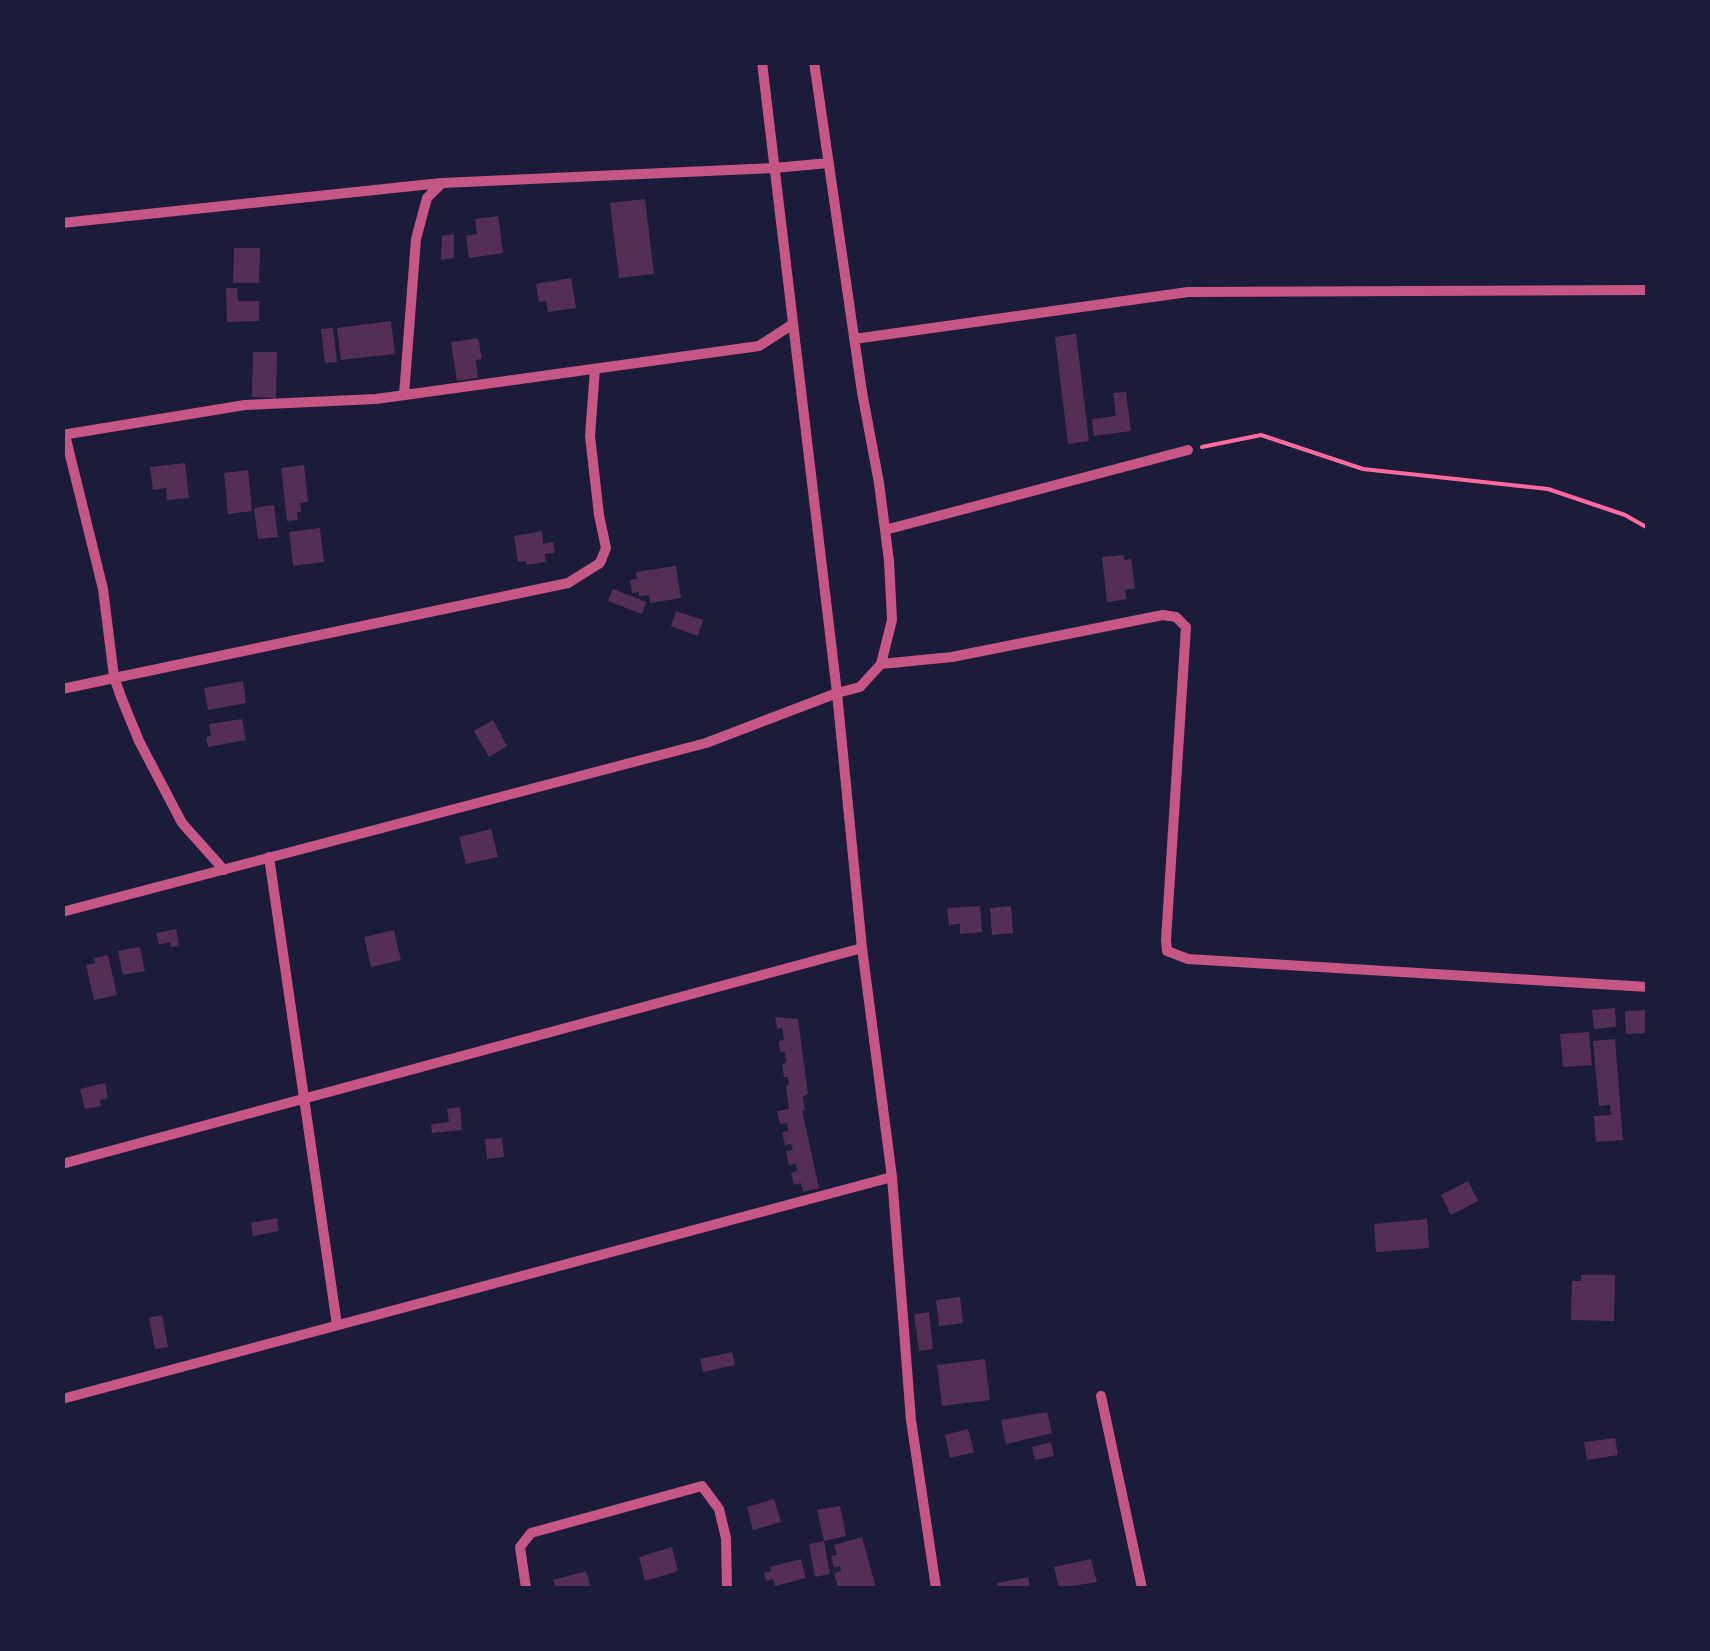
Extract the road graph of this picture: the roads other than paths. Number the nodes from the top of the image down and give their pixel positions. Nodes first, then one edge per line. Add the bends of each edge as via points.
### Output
1 (762, 62) edge
2 (814, 62) edge
3 (828, 163) junction
4 (774, 168) junction
5 (442, 183) junction
6 (62, 223) edge
7 (1648, 290) edge
8 (793, 324) junction
9 (854, 339) junction
10 (595, 369) junction
11 (404, 395) junction
12 (64, 435) edge
13 (1188, 450) road end
14 (885, 530) junction
15 (881, 664) junction
16 (114, 677) junction
17 (62, 689) edge
18 (838, 693) junction
19 (270, 857) junction
20 (224, 870) junction
21 (62, 912) edge
22 (862, 948) junction
23 (1648, 987) edge
24 (304, 1098) junction
25 (62, 1164) edge
26 (892, 1178) junction
27 (337, 1325) junction
28 (1101, 1396) dead end
29 (62, 1399) edge
30 (526, 1588) edge
31 (727, 1588) edge
32 (936, 1588) edge
33 (1142, 1588) edge

1 - 4 street
2 - 3 street
3 - 4 street
3 - 9 street
4 - 5 street
4 - 8 street
5 - 6 street
5 - 11 street via 427,198 416,239
7 - 9 street via 1188,292
8 - 10 street via 759,346
8 - 18 street
9 - 14 street
10 - 11 street
10 - 16 street via 590,436 606,548 600,563 568,583
11 - 12 street via 244,405
12 - 16 street via 103,589
13 - 14 street
14 - 15 street via 892,620
15 - 18 street via 860,687
15 - 23 street via 1176,617 1186,627 1167,951 1188,959
16 - 17 street
16 - 20 street via 182,823
18 - 19 street via 706,743
18 - 22 street
19 - 20 street
19 - 24 street
20 - 21 street
22 - 24 street
22 - 26 street
24 - 25 street
24 - 27 street
26 - 27 street
26 - 32 street via 912,1420
27 - 29 street
28 - 33 street
30 - 31 street via 520,1547 531,1533 702,1486 719,1509

